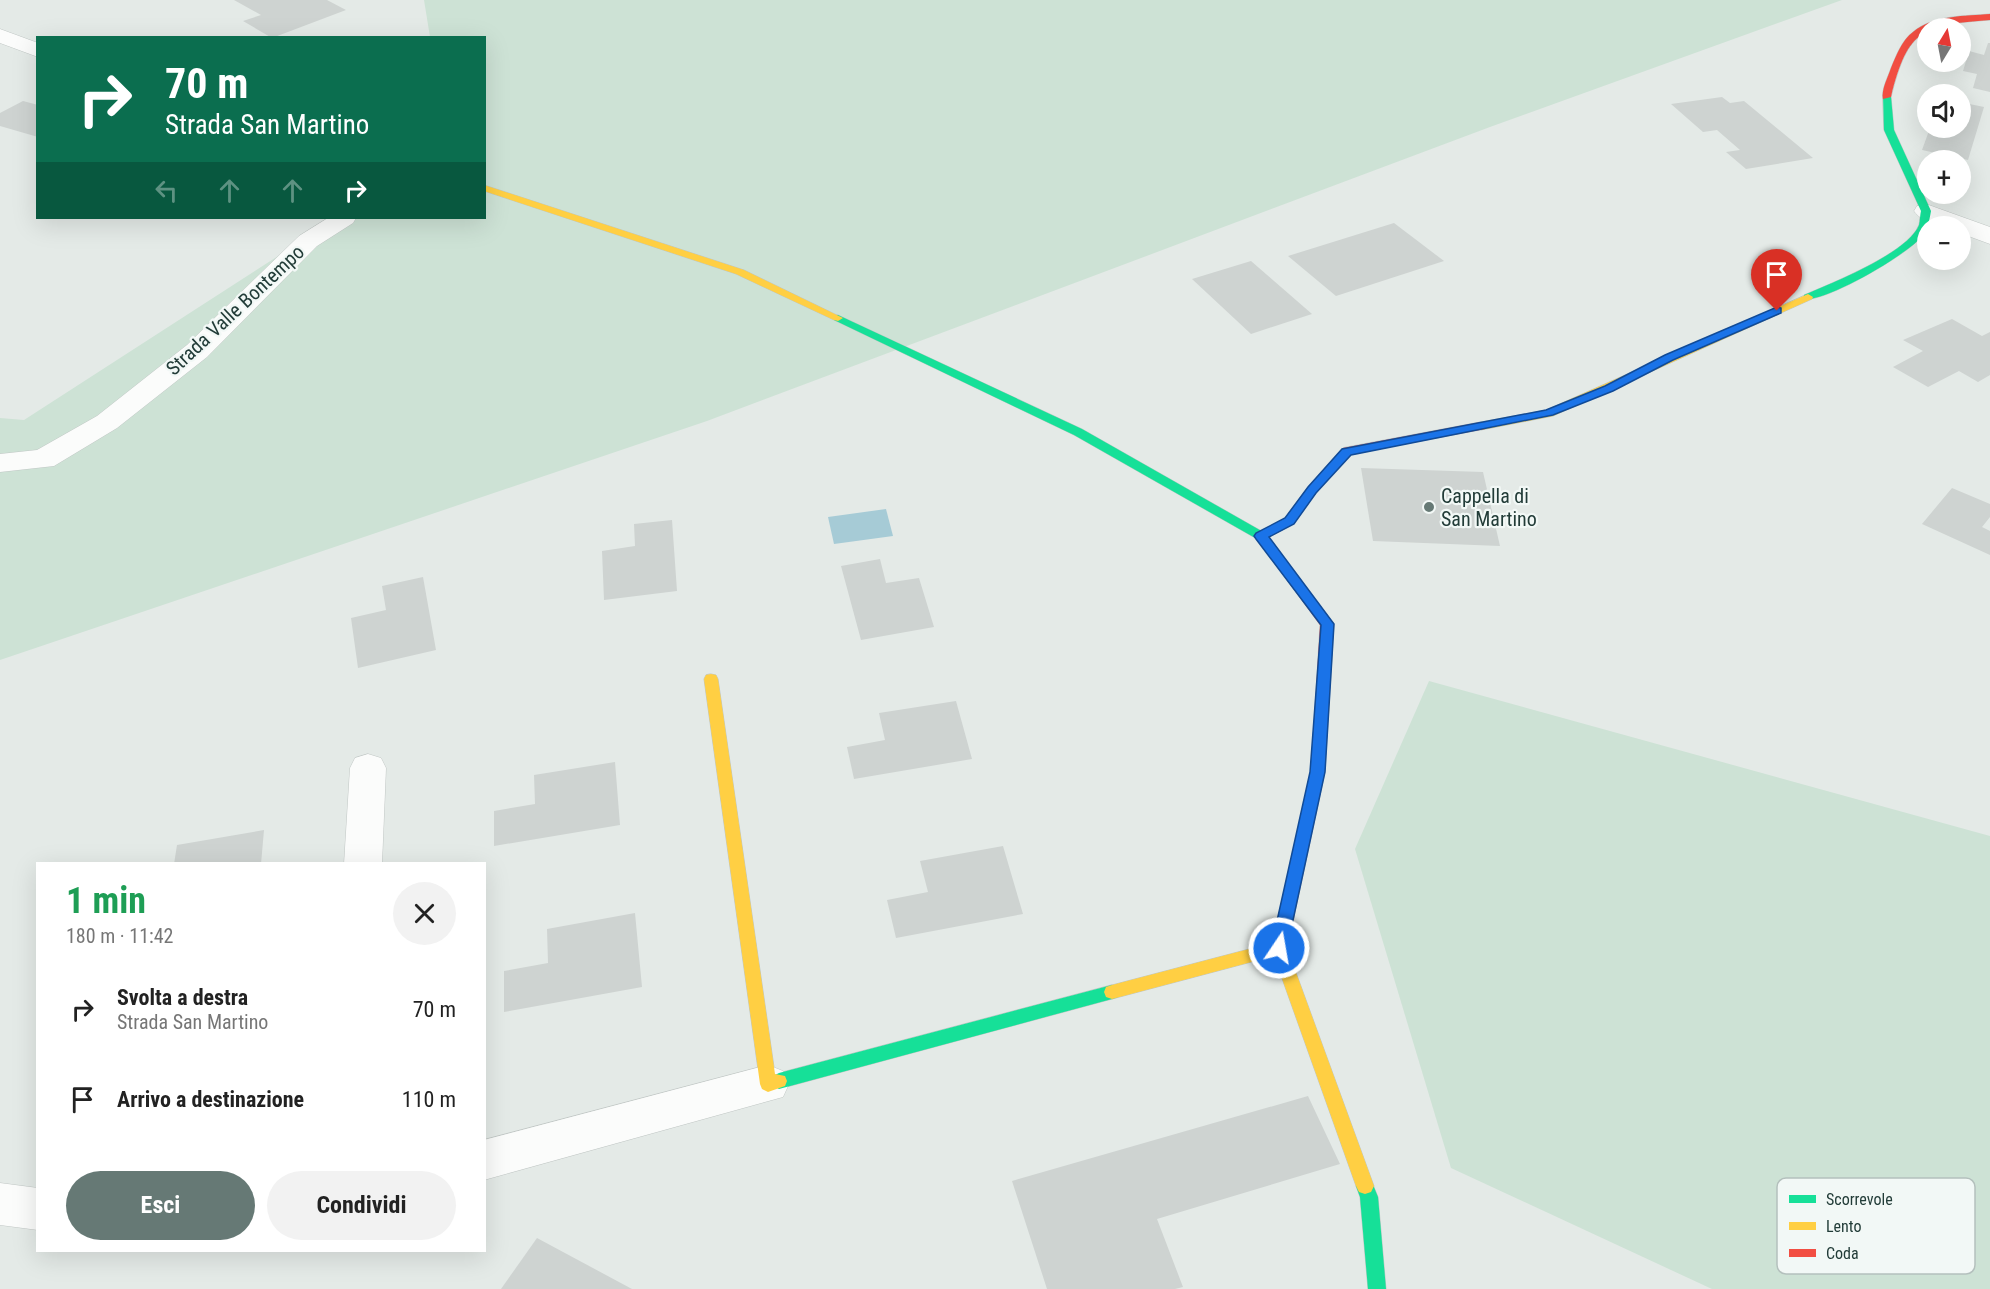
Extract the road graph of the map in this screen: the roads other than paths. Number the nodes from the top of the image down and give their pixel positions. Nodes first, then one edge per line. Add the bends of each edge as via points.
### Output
1 (1990, 17) edge
2 (0, 35) edge
3 (36, 50) edge
4 (486, 189) edge
5 (1926, 211) junction
6 (342, 219) edge
7 (1990, 236) edge
8 (0, 463) edge
9 (1261, 536) junction
10 (711, 679) dead end
11 (368, 768) dead end
12 (363, 862) edge
13 (1279, 948) junction
14 (768, 1084) junction
15 (486, 1159) edge
16 (0, 1204) edge
17 (36, 1209) edge
18 (1377, 1289) edge

1 - 5 street via 1953,20 1914,34 1893,73 1886,96 1889,130
2 - 3 street
4 - 9 street via 740,272 1078,432
5 - 7 street
5 - 9 street via 1924,225 1914,240 1863,273 1549,413 1347,452 1289,521
6 - 8 street, Strada Valle Bontempo via 308,241 197,351 107,422 44,459
9 - 13 street via 1327,624 1318,772
10 - 14 street
11 - 12 street
13 - 14 street
13 - 18 street via 1370,1197
14 - 15 street
16 - 17 street

